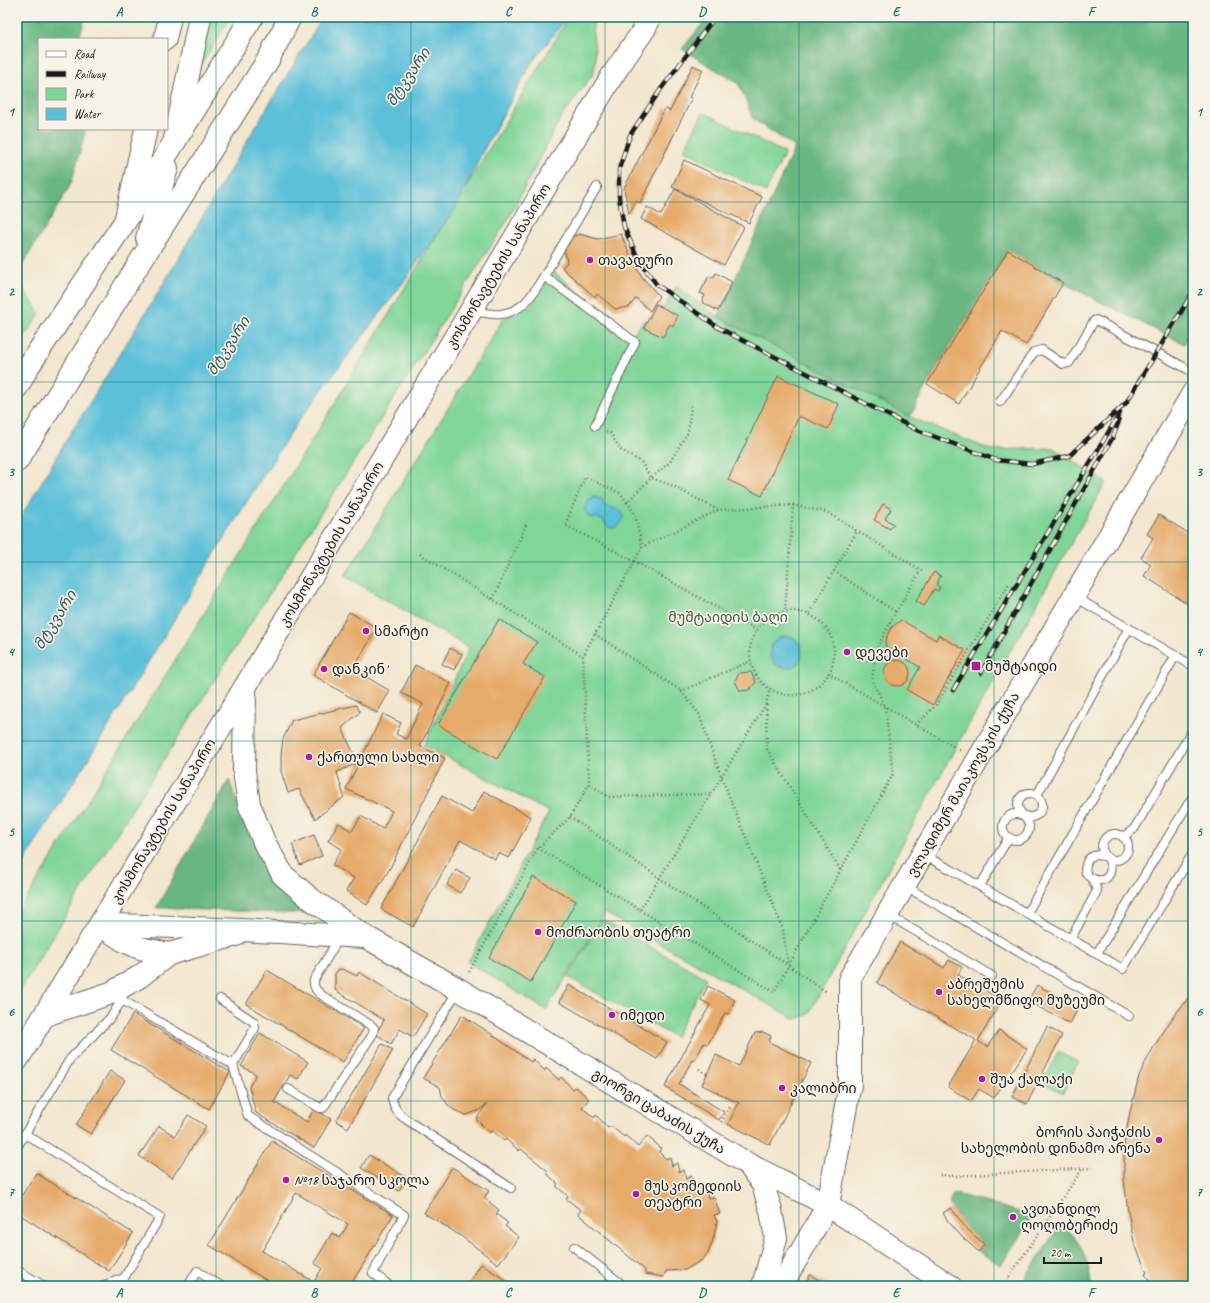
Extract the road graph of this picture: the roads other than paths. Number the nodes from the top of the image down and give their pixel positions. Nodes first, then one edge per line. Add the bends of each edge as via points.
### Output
1 (170, 17) edge
2 (200, 17) edge
3 (252, 17) edge
4 (290, 17) edge
5 (651, 21) edge
6 (165, 38) edge
7 (146, 130) edge
8 (175, 142) junction
9 (597, 187) dead end
10 (126, 220) junction
11 (140, 262) junction
12 (544, 276) junction
13 (472, 311) junction
14 (22, 372) edge
15 (1193, 372) edge
16 (17, 388) edge
17 (1193, 393) edge
18 (1000, 402) dead end
19 (46, 415) junction
20 (595, 426) road end
21 (17, 432) edge
22 (17, 461) edge
23 (1074, 596) junction
24 (1129, 628) junction
25 (1176, 656) junction
26 (1193, 666) edge
27 (245, 687) junction
28 (1193, 729) edge
29 (1037, 795) junction
30 (1193, 796) edge
31 (1023, 816) junction
32 (1009, 837) junction
33 (1123, 837) junction
34 (1193, 853) edge
35 (922, 855) junction
36 (1107, 857) junction
37 (1091, 878) junction
38 (904, 885) junction
39 (980, 886) junction
40 (1027, 913) junction
41 (887, 914) junction
42 (100, 925) junction
43 (163, 926) junction
44 (255, 930) junction
45 (341, 936) junction
46 (366, 937) junction
47 (1071, 938) junction
48 (1097, 953) junction
49 (169, 954) junction
50 (992, 976) dead end
51 (463, 980) junction
52 (124, 992) junction
53 (220, 999) dead end
54 (45, 1015) junction
55 (1129, 1016) dead end
56 (17, 1060) edge
57 (233, 1065) junction
58 (288, 1089) dead end
59 (25, 1134) junction
60 (17, 1147) edge
61 (748, 1164) junction
62 (512, 1188) dead end
63 (828, 1205) junction
64 (574, 1247) dead end
65 (17, 1270) edge
66 (44, 1286) edge
67 (102, 1286) edge
68 (188, 1286) edge
69 (221, 1286) edge
70 (390, 1286) edge
71 (624, 1286) edge
72 (763, 1286) edge
73 (781, 1286) edge
74 (950, 1286) edge

1 - 6 main road
2 - 8 main road
3 - 8 main road
4 - 11 main road via 268,60
5 - 13 main road, კოსმონავტების სანაპირო via 612,76
7 - 10 main road
8 - 10 main road
8 - 11 main road
9 - 12 lane
10 - 14 main road
11 - 19 main road
12 - 13 lane via 531,298 517,309 500,314
12 - 20 lane via 635,342
13 - 27 main road, კოსმონავტების სანაპირო
14 - 16 main road
15 - 18 lane via 1096,320 1069,363 1064,364 1042,350 1034,352
17 - 23 main road, ვლადიმერ მაიაკოვსკის ქუჩა
19 - 21 main road
19 - 22 main road
23 - 24 lane
23 - 35 main road, ვლადიმერ მაიაკოვსკის ქუჩა
24 - 25 lane
24 - 29 lane
25 - 26 lane
25 - 40 lane
27 - 42 main road, კოსმონავტების სანაპირო
27 - 46 main road, გიორგი ცაბაძის ქუჩა via 244,771 250,804 264,842 283,875 311,899
28 - 33 lane via 1134,830
29 - 31 lane via 1043,804 1042,810 1034,818
29 - 31 lane via 1026,793 1021,796 1017,807
30 - 48 lane
31 - 32 lane via 1018,814 1007,817 1003,828
31 - 32 lane via 1029,826 1025,836 1020,839
32 - 39 lane
33 - 36 lane via 1118,834 1107,837 1102,848
33 - 36 lane via 1128,847 1124,857 1113,860
34 - 48 lane via 1123,969
35 - 38 main road, ვლადიმერ მაიაკოვსკის ქუჩა
35 - 39 lane
36 - 37 lane via 1112,867 1111,872 1102,880 1096,881
36 - 37 lane via 1094,855 1089,858 1085,869
37 - 47 lane via 1098,891
38 - 41 main road, ვლადიმერ მაიაკოვსკის ქუჩა
38 - 55 lane
39 - 40 lane
40 - 47 lane
41 - 50 lane
41 - 63 main road, ვლადიმერ მაიაკოვსკის ქუჩა via 850,978 850,1084
42 - 43 main road, გიორგი ცაბაძის ქუჩა
42 - 49 main road, გიორგი ცაბაძის ქუჩა via 140,948
42 - 54 main road, კოსმონავტების სანაპირო
43 - 44 main road, გიორგი ცაბაძის ქუჩა
43 - 49 main road via 155,933 153,940 155,946
44 - 45 main road, გიორგი ცაბაძის ქუჩა
44 - 49 main road, გიორგი ცაბაძის ქუჩა
45 - 46 main road, გიორგი ცაბაძის ქუჩა
45 - 58 lane via 313,985 317,992 372,1026 373,1034 323,1108
46 - 51 main road, გიორგი ცაბაძის ქუჩა
47 - 48 lane
49 - 52 main road, გიორგი ცაბაძის ქუჩა
51 - 61 main road, გიორგი ცაბაძის ქუჩა via 639,1100
51 - 62 lane via 392,1098 394,1107 403,1118
52 - 54 main road, გიორგი ცაბაძის ქუჩა via 112,993
52 - 57 lane
52 - 59 lane via 111,1017 70,1059
53 - 57 lane via 256,1024
54 - 56 main road, კოსმონავტების სანაპირო
57 - 70 lane via 248,1116 404,1216 373,1273
59 - 60 lane
59 - 67 lane via 160,1217 124,1278
61 - 63 main road, გიორგი ცაბაძის ქუჩა
61 - 72 main road via 763,1185 776,1238
63 - 73 main road, ვლადიმერ მაიაკოვსკის ქუჩა
63 - 74 main road, გიორგი ცაბაძის ქუჩა
64 - 71 lane
65 - 66 lane
68 - 69 lane via 198,1271

